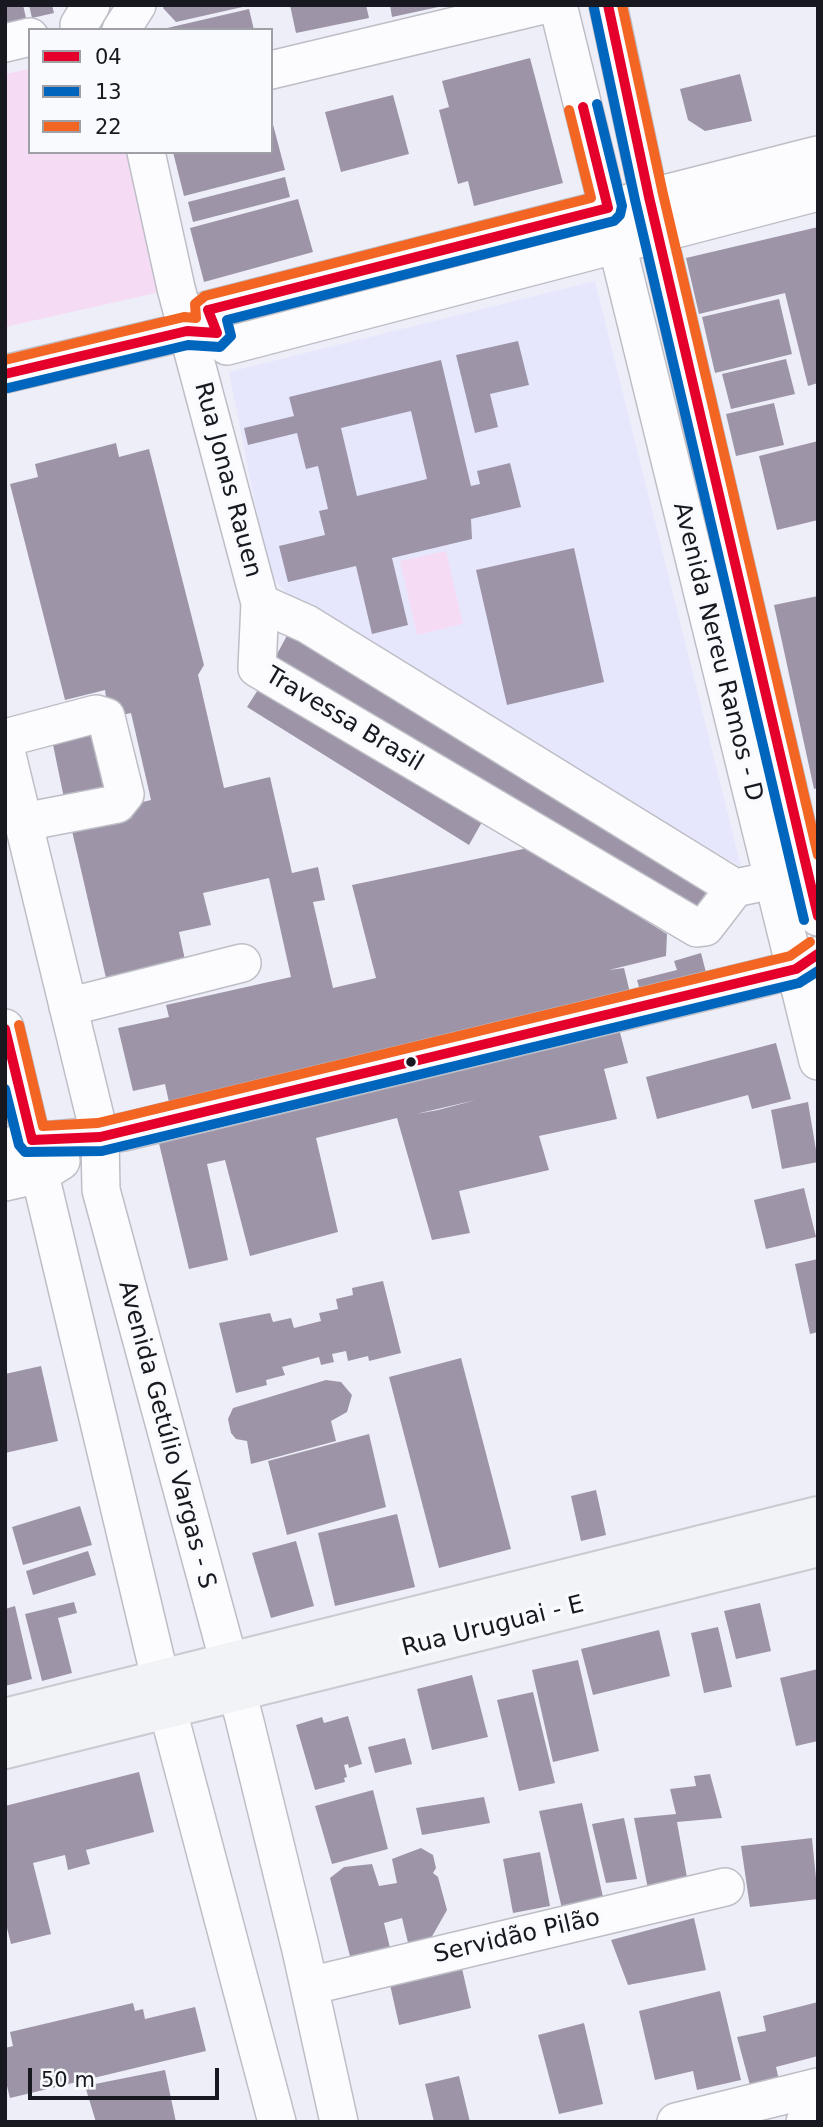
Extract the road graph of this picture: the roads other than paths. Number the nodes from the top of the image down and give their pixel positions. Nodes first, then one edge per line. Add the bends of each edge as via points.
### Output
1 (137, 5) edge
2 (543, 5) edge
3 (558, 5) edge
4 (608, 5) edge
5 (122, 28) edge
6 (28, 38) edge
7 (5, 44) edge
8 (273, 70) edge
9 (147, 154) edge
10 (818, 155) edge
11 (818, 192) edge
12 (649, 197) junction
13 (608, 208) junction
14 (658, 234) junction
15 (617, 243) junction
16 (202, 332) junction
17 (5, 374) edge
18 (260, 603) junction
19 (5, 738) edge
20 (5, 747) edge
21 (24, 822) junction
22 (774, 880) junction
23 (735, 888) junction
24 (818, 917) edge
25 (242, 963) dead end
26 (810, 966) edge
27 (68, 1007) junction
28 (5, 1028) edge
29 (818, 1060) edge
30 (100, 1137) junction
31 (26, 1154) edge
32 (5, 1182) edge
33 (818, 1516) edge
34 (818, 1547) edge
35 (233, 1677) junction
36 (164, 1693) junction
37 (5, 1718) edge
38 (5, 1749) edge
39 (725, 1887) dead end
40 (309, 1986) junction
41 (818, 2087) edge
42 (818, 2119) edge
43 (277, 2122) edge
44 (339, 2122) edge
45 (676, 2122) edge
46 (805, 2122) edge

1 - 5 street
2 - 8 street
3 - 13 street, Avenida Nereu Ramos - D
4 - 12 street, Avenida Nereu Ramos - D
6 - 7 street
9 - 16 street, Rua Jonas Rauen
10 - 12 street
11 - 14 street
12 - 13 street
12 - 14 street, Avenida Nereu Ramos - D
13 - 15 street, Avenida Nereu Ramos - D
13 - 16 street via 208,310
14 - 15 street
14 - 24 street, Avenida Nereu Ramos - D
15 - 16 street via 227,346
15 - 22 street, Avenida Nereu Ramos - D
16 - 17 street
16 - 18 street, Rua Jonas Rauen
18 - 23 street via 307,624
18 - 23 street, Travessa Brasil via 257,668 280,682 696,929 705,927
19 - 21 street via 96,714 106,717 125,793 117,804
20 - 21 street, Avenida Getúlio Vargas - S
21 - 27 street, Avenida Getúlio Vargas - S
22 - 23 street
22 - 26 street, Avenida Nereu Ramos - D
25 - 27 street
26 - 29 street, Avenida Nereu Ramos - D
26 - 30 street
27 - 30 street, Avenida Getúlio Vargas - S
28 - 31 street
30 - 31 street
30 - 35 street, Avenida Getúlio Vargas - S via 101,1190
31 - 32 street
31 - 36 street
33 - 35 main road, Rua Uruguai - E
34 - 35 main road, Rua Uruguai - E
35 - 36 main road, Rua Uruguai - E
35 - 40 street, Avenida Getúlio Vargas - S
36 - 37 main road
36 - 38 main road
36 - 43 street
39 - 40 street, Servidão Pilão
40 - 44 street, Avenida Getúlio Vargas - S
41 - 45 street
42 - 46 street

